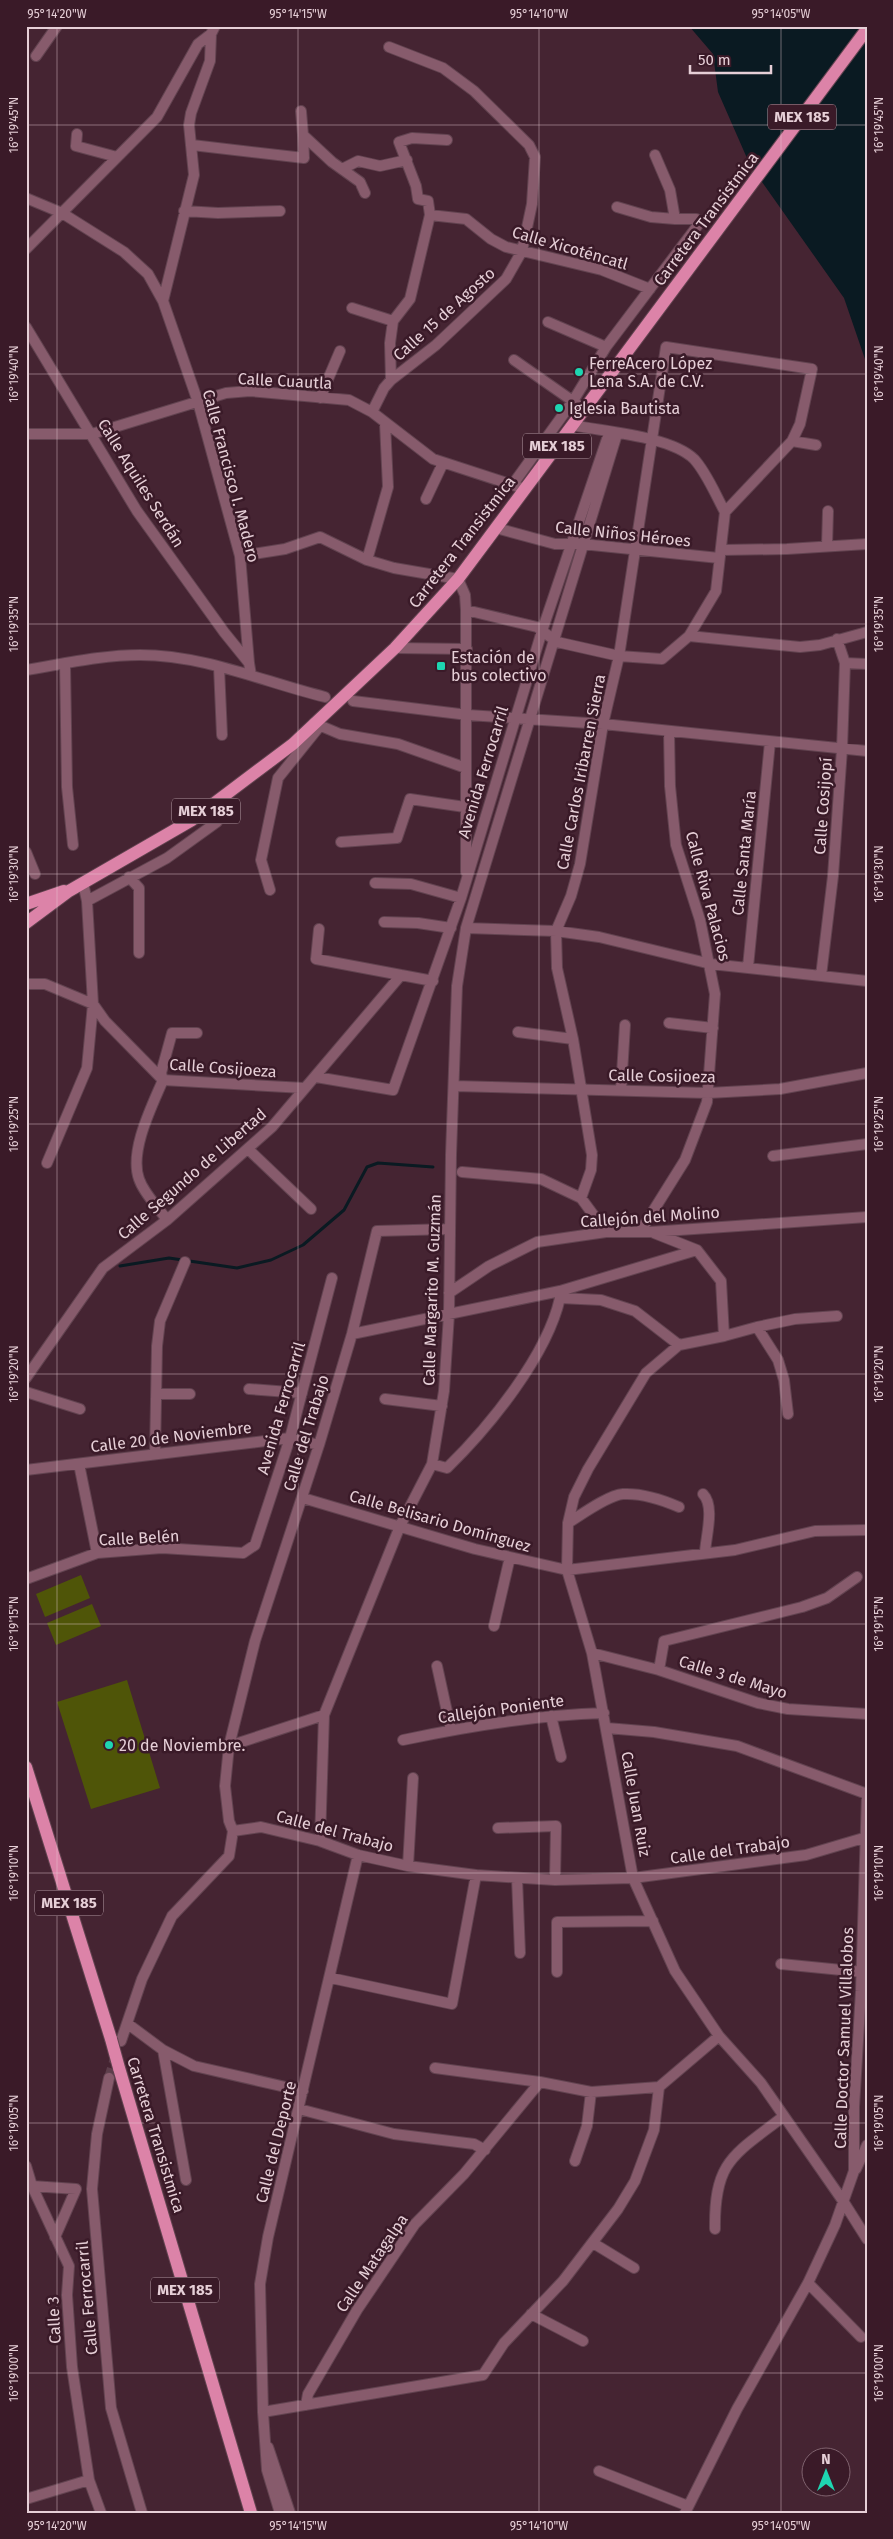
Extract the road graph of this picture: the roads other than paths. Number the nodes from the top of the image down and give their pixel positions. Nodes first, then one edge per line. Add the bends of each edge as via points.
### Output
1 (57, 26) edge
2 (867, 28) edge
3 (213, 30) edge
4 (389, 47) dead end
5 (36, 56) dead end
6 (301, 111) dead end
7 (77, 134) dead end
8 (303, 135) junction
9 (447, 140) dead end
10 (192, 145) junction
11 (655, 155) dead end
12 (117, 157) junction
13 (407, 160) junction
14 (342, 169) junction
15 (365, 193) dead end
16 (26, 198) edge
17 (618, 207) dead end
18 (184, 211) junction
19 (62, 212) junction
20 (280, 212) dead end
21 (430, 214) junction
22 (676, 219) junction
23 (26, 249) edge
24 (522, 250) junction
25 (650, 289) junction
26 (163, 300) junction
27 (352, 308) dead end
28 (393, 321) junction
29 (548, 322) dead end
30 (26, 327) edge
31 (606, 348) junction
32 (340, 351) dead end
33 (514, 360) dead end
34 (391, 380) junction
35 (320, 398) junction
36 (573, 401) junction
37 (198, 402) junction
38 (585, 408) junction
39 (372, 412) junction
40 (385, 423) junction
41 (572, 425) junction
42 (26, 434) edge
43 (92, 434) junction
44 (613, 434) junction
45 (650, 440) junction
46 (792, 441) junction
47 (816, 445) dead end
48 (443, 462) junction
49 (519, 487) junction
50 (426, 498) dead end
51 (725, 512) junction
52 (828, 512) dead end
53 (496, 528) junction
54 (570, 544) junction
55 (582, 544) junction
56 (867, 544) edge
57 (827, 546) junction
58 (634, 550) junction
59 (720, 554) junction
60 (240, 556) junction
61 (367, 560) junction
62 (458, 579) junction
63 (466, 610) junction
64 (542, 631) junction
65 (867, 632) edge
66 (689, 636) junction
67 (553, 639) junction
68 (838, 639) junction
69 (395, 648) junction
70 (467, 649) junction
71 (619, 656) junction
72 (249, 663) junction
73 (845, 663) junction
74 (65, 664) junction
75 (867, 664) edge
76 (219, 667) junction
77 (26, 670) edge
78 (251, 675) junction
79 (325, 697) dead end
80 (353, 701) dead end
81 (468, 715) junction
82 (515, 717) junction
83 (530, 718) junction
84 (603, 724) junction
85 (317, 725) junction
86 (669, 731) junction
87 (222, 735) dead end
88 (770, 742) junction
89 (842, 748) junction
90 (867, 751) edge
91 (466, 768) junction
92 (465, 807) junction
93 (217, 822) dead end
94 (341, 842) dead end
95 (73, 845) dead end
96 (26, 852) edge
97 (35, 874) dead end
98 (128, 877) junction
99 (467, 878) junction
100 (375, 882) dead end
101 (83, 884) junction
102 (270, 890) dead end
103 (69, 891) junction
104 (461, 898) junction
105 (87, 900) junction
106 (26, 904) edge
107 (384, 922) dead end
108 (26, 923) edge
109 (451, 928) junction
110 (466, 928) junction
111 (319, 929) dead end
112 (556, 932) junction
113 (139, 953) dead end
114 (711, 964) junction
115 (748, 967) junction
116 (401, 975) junction
117 (821, 976) junction
118 (433, 981) junction
119 (867, 981) edge
120 (26, 984) edge
121 (93, 1004) junction
122 (669, 1023) dead end
123 (625, 1025) dead end
124 (713, 1028) junction
125 (518, 1032) dead end
126 (197, 1034) dead end
127 (574, 1039) junction
128 (867, 1073) edge
129 (316, 1077) junction
130 (163, 1080) junction
131 (454, 1086) junction
132 (304, 1088) junction
133 (582, 1090) junction
134 (621, 1090) junction
135 (708, 1093) junction
136 (867, 1144) edge
137 (248, 1148) junction
138 (773, 1156) dead end
139 (47, 1163) dead end
140 (462, 1172) dead end
141 (582, 1198) junction
142 (311, 1209) dead end
143 (867, 1217) edge
144 (167, 1220) junction
145 (450, 1229) junction
146 (606, 1232) junction
147 (645, 1232) junction
148 (697, 1250) junction
149 (185, 1262) dead end
150 (332, 1278) dead end
151 (450, 1293) junction
152 (560, 1294) junction
153 (450, 1314) junction
154 (837, 1316) dead end
155 (757, 1327) junction
156 (352, 1334) junction
157 (724, 1336) junction
158 (679, 1345) junction
159 (26, 1378) edge
160 (249, 1389) dead end
161 (26, 1392) edge
162 (302, 1393) junction
163 (158, 1394) junction
164 (190, 1394) dead end
165 (385, 1400) dead end
166 (442, 1406) junction
167 (80, 1409) dead end
168 (788, 1414) dead end
169 (290, 1438) junction
170 (319, 1445) junction
171 (155, 1454) junction
172 (79, 1464) junction
173 (432, 1464) junction
174 (26, 1470) edge
175 (703, 1494) dead end
176 (302, 1498) junction
177 (679, 1507) dead end
178 (568, 1523) junction
179 (400, 1526) junction
180 (867, 1530) edge
181 (255, 1545) joint
182 (705, 1552) junction
183 (97, 1553) junction
184 (510, 1557) junction
185 (567, 1570) junction
186 (857, 1577) dead end
187 (26, 1579) edge
188 (494, 1626) dead end
189 (592, 1653) junction
190 (437, 1666) dead end
191 (659, 1670) junction
192 (604, 1713) junction
193 (867, 1714) edge
194 (324, 1715) junction
195 (551, 1716) junction
196 (607, 1728) junction
197 (451, 1730) junction
198 (403, 1740) dead end
199 (229, 1746) junction
200 (561, 1757) dead end
201 (26, 1767) edge
202 (413, 1778) dead end
203 (867, 1794) edge
204 (498, 1828) dead end
205 (233, 1832) junction
206 (866, 1837) edge
207 (320, 1841) junction
208 (358, 1855) junction
209 (408, 1866) junction
210 (476, 1875) junction
211 (516, 1878) junction
212 (633, 1878) junction
213 (555, 1880) junction
214 (653, 1921) junction
215 (520, 1952) dead end
216 (781, 1964) dead end
217 (557, 1972) dead end
218 (862, 1972) junction
219 (330, 1978) junction
220 (864, 1992) edge
221 (128, 2024) junction
222 (719, 2036) junction
223 (116, 2040) junction
224 (163, 2050) junction
225 (435, 2068) dead end
226 (109, 2078) tunnel mouth
227 (540, 2082) junction
228 (660, 2088) junction
229 (303, 2091) junction
230 (591, 2092) junction
231 (299, 2109) junction
232 (784, 2116) junction
233 (867, 2145) edge
234 (485, 2150) junction
235 (575, 2161) dead end
236 (26, 2166) edge
237 (854, 2171) junction
238 (186, 2180) dead end
239 (32, 2186) junction
240 (76, 2189) junction
241 (92, 2189) junction
242 (843, 2201) junction
243 (715, 2229) dead end
244 (55, 2237) junction
245 (867, 2239) edge
246 (593, 2243) junction
247 (634, 2268) dead end
248 (808, 2283) junction
249 (532, 2314) junction
250 (862, 2337) dead end
251 (583, 2341) dead end
252 (306, 2405) junction
253 (263, 2412) junction
254 (266, 2441) junction
255 (599, 2471) dead end
256 (89, 2480) junction
257 (26, 2499) edge
258 (687, 2509) edge
259 (101, 2513) edge
260 (142, 2513) edge
261 (251, 2513) edge
262 (280, 2513) edge
263 (290, 2513) edge

1 - 5 street
2 - 38 main road, Carretera Transistmica / MEX 185
3 - 10 street via 210,61 190,113
3 - 12 street via 198,44 157,116
4 - 24 street, Calle 15 de Agosto via 443,68 474,91 529,145 535,157 532,204
6 - 8 street
7 - 12 street via 76,146
8 - 10 street via 304,158
8 - 14 street
9 - 13 street via 412,138 399,142
10 - 18 street via 194,175
11 - 22 street via 670,190
12 - 19 street
13 - 14 street via 380,166 358,161
13 - 21 street via 418,198 428,201
14 - 15 street via 360,182
16 - 19 street, Calle Francisco I. Madero
17 - 22 street via 651,217
18 - 20 street
18 - 26 street
19 - 23 street
19 - 26 street, Calle Francisco I. Madero via 138,263
21 - 24 street, Calle Xicoténcatl via 466,219 491,239 506,247
21 - 28 street via 410,298
22 - 25 street via 696,219 698,225
24 - 25 street, Calle Xicoténcatl via 602,270
24 - 34 street, Calle 15 de Agosto via 500,284 436,345
25 - 31 street
26 - 37 street, Calle Francisco I. Madero
27 - 28 street
28 - 34 street
29 - 31 street
30 - 43 street, Calle Aquiles Serdán
31 - 36 street
32 - 35 street
33 - 36 street
34 - 39 street
35 - 37 street, Calle Cuautla via 250,391 226,393
35 - 39 street, Calle Cuautla via 349,400
36 - 38 street
36 - 49 street
37 - 43 street, Calle Cuautla
37 - 60 street, Calle Francisco I. Madero
38 - 41 main road, Carretera Transistmica / MEX 185
39 - 40 street, Calle Cuautla
40 - 48 street, Calle Cuautla via 424,454
40 - 61 street via 388,487
41 - 44 street
41 - 49 main road, Carretera Transistmica / MEX 185
42 - 43 street, Calle Cuautla
43 - 72 street, Calle Aquiles Serdán via 137,512
44 - 45 street
44 - 54 street, Avenida Ferrocarril
44 - 55 street, Calle Margarito M. Guzmán
45 - 46 street, Calle Carlos Iribarren Sierra via 666,347 812,369 800,424
45 - 51 street via 683,450 695,460
45 - 58 street, Calle Carlos Iribarren Sierra
46 - 47 street
46 - 51 street
48 - 49 street, Calle Cuautla
48 - 50 street
49 - 53 main road, Carretera Transistmica / MEX 185
51 - 59 street
52 - 57 street
53 - 54 street, Calle Niños Héroes via 555,544
53 - 62 main road, Carretera Transistmica / MEX 185
54 - 55 street, Calle Niños Héroes
54 - 64 street, Avenida Ferrocarril
55 - 58 street, Calle Niños Héroes
55 - 67 street, Calle Margarito M. Guzmán
56 - 57 street, Calle Niños Héroes
57 - 59 street, Calle Niños Héroes
58 - 59 street, Calle Niños Héroes
58 - 71 street, Calle Carlos Iribarren Sierra
59 - 66 street via 716,591
60 - 61 street via 285,549 320,537
60 - 72 street, Calle Francisco I. Madero
61 - 62 street
62 - 63 street via 465,595
62 - 69 main road, Carretera Transistmica / MEX 185
63 - 64 street via 537,627
63 - 70 street
64 - 67 street
64 - 82 street, Avenida Ferrocarril
65 - 68 street
66 - 68 street via 800,647
66 - 71 street via 662,659
67 - 71 street
67 - 83 street, Calle Margarito M. Guzmán
68 - 73 street, Calle Cosijopí
69 - 70 street
69 - 85 main road, Carretera Transistmica / MEX 185
70 - 81 street
71 - 84 street, Calle Carlos Iribarren Sierra
72 - 78 street, Calle Aquiles Serdán
73 - 75 street
73 - 89 street, Calle Cosijopí
74 - 76 street via 140,655
74 - 77 street
74 - 95 street via 67,778
76 - 78 street
76 - 87 street
78 - 79 street
80 - 81 street
81 - 82 street
81 - 91 street
82 - 83 street
82 - 99 street, Avenida Ferrocarril
83 - 84 street
83 - 110 street, Calle Margarito M. Guzmán
84 - 86 street
84 - 112 street, Calle Carlos Iribarren Sierra via 580,864
85 - 91 street via 340,734 398,744
85 - 101 main road, Carretera Transistmica / MEX 185 via 192,820
85 - 102 street via 278,778 260,860
86 - 88 street
86 - 114 street, Calle Riva Palacios via 676,845
88 - 89 street
88 - 115 street, Calle Santa María
89 - 90 street
89 - 117 street, Calle Cosijopí via 833,876
91 - 92 street
92 - 94 street via 410,799 396,838
92 - 99 street
93 - 98 street via 166,858
96 - 97 street
98 - 105 street
98 - 113 street via 139,888
99 - 104 street, Avenida Ferrocarril
100 - 104 street via 411,884
101 - 103 main road, Carretera Transistmica / MEX 185
101 - 105 street
103 - 106 main road, Carretera Transistmica via 53,893
103 - 108 main road, Carretera Transistmica / MEX 185
104 - 109 street, Avenida Ferrocarril
105 - 121 street
107 - 109 street
109 - 118 street, Avenida Ferrocarril
110 - 112 street
110 - 131 street, Calle Margarito M. Guzmán via 457,986
111 - 116 street via 316,959
112 - 114 street via 599,937
112 - 127 street, Calle Carlos Iribarren Sierra via 557,968
114 - 115 street
114 - 124 street, Calle Riva Palacios via 715,994
115 - 117 street
116 - 118 street
116 - 129 street, Calle Segundo de Libertad
117 - 119 street
118 - 129 street, Avenida Ferrocarril via 392,1090
120 - 121 street via 46,984
121 - 130 street, Calle Cosijoeza via 105,1021
121 - 139 street via 87,1068
122 - 124 street
123 - 134 street
124 - 135 street, Calle Riva Palacios
125 - 127 street
126 - 130 street via 172,1034 161,1073
127 - 133 street, Calle Carlos Iribarren Sierra
128 - 135 street, Calle Cosijoeza via 780,1089
129 - 132 street, Calle Segundo de Libertad
130 - 132 street, Calle Cosijoeza
130 - 144 street via 142,1131 136,1166 144,1189
131 - 133 street, Calle Cosijoeza
131 - 145 street, Calle Margarito M. Guzmán
132 - 137 street, Calle Segundo de Libertad via 272,1127
133 - 134 street, Calle Cosijoeza
133 - 141 street, Calle Carlos Iribarren Sierra via 592,1155
134 - 135 street, Calle Cosijoeza
135 - 147 street, Calle Riva Palacios via 685,1160
136 - 138 street
137 - 142 street
137 - 144 street, Calle Segundo de Libertad
140 - 141 street via 541,1179
141 - 146 street
143 - 147 street, Callejón del Molino
144 - 159 street, Calle Segundo de Libertad via 103,1268
145 - 151 street, Calle Margarito M. Guzmán
145 - 156 street, Calle del Trabajo via 377,1231
146 - 147 street, Callejón del Molino
146 - 151 street, Callejón del Molino via 536,1242 489,1266
147 - 148 street
148 - 152 street
148 - 157 street via 721,1281
149 - 163 street via 160,1321
150 - 162 street, Avenida Ferrocarril
151 - 153 street, Calle Margarito M. Guzmán
152 - 153 street
152 - 158 street via 601,1300 635,1311
152 - 173 street via 552,1324 521,1379 447,1468
153 - 156 street
153 - 166 street, Calle Margarito M. Guzmán
154 - 155 street via 795,1319
155 - 157 street
155 - 168 street via 778,1360
156 - 170 street, Calle del Trabajo
157 - 158 street
158 - 178 street, Calle Juan Ruiz via 646,1373 574,1497
160 - 162 street
161 - 167 street
162 - 169 street, Avenida Ferrocarril
163 - 164 street
163 - 171 street
165 - 166 street
166 - 173 street, Calle Margarito M. Guzmán
169 - 170 street, Calle 20 de Noviembre
169 - 171 street, Calle 20 de Noviembre
169 - 181 street, Avenida Ferrocarril
170 - 176 street, Calle del Trabajo
171 - 172 street, Calle 20 de Noviembre
172 - 174 street, Calle 20 de Noviembre
172 - 183 street
173 - 179 street, Calle Margarito M. Guzmán
175 - 182 street via 709,1508
176 - 179 street, Calle Belisario Domínguez
176 - 199 street, Calle del Trabajo via 255,1641
177 - 178 street via 662,1500 621,1494 590,1508
178 - 185 street, Calle Juan Ruiz
179 - 184 street, Calle Belisario Domínguez via 475,1550
179 - 194 street, Calle Margarito M. Guzmán
180 - 182 street, Calle Belisario Domínguez via 815,1531 735,1550
181 - 183 street, Calle Belén via 243,1552 162,1548
182 - 185 street, Calle Belisario Domínguez
183 - 187 street, Calle Belén
184 - 185 street, Calle Belisario Domínguez
184 - 188 street
185 - 189 street, Calle Juan Ruiz
186 - 191 street via 827,1598 802,1607 664,1641
189 - 191 street, Calle 3 de Mayo
189 - 192 street, Calle Juan Ruiz
190 - 197 street
191 - 193 street, Calle 3 de Mayo via 788,1709
192 - 195 street, Callejón Poniente
192 - 196 street, Calle Juan Ruiz
194 - 199 street
194 - 207 street, Calle Margarito M. Guzmán
195 - 197 street, Callejón Poniente
195 - 200 street
196 - 203 street via 737,1746
196 - 212 street, Calle Juan Ruiz
197 - 198 street, Callejón Poniente
199 - 205 street, Calle del Trabajo via 225,1786
201 - 223 main road, Carretera Transistmica / MEX 185
202 - 209 street
203 - 206 street, Calle Doctor Samuel Villalobos
204 - 213 street via 556,1826
205 - 207 street, Calle del Trabajo via 261,1827
205 - 221 street via 229,1856 172,1916 142,1979
206 - 212 street, Calle del Trabajo via 806,1854
206 - 218 street, Calle Doctor Samuel Villalobos
207 - 208 street, Calle del Trabajo
208 - 209 street, Calle del Trabajo
208 - 219 street, Calle del Deporte
209 - 210 street, Calle del Trabajo
210 - 211 street, Calle del Trabajo
210 - 219 street via 452,2004
211 - 213 street, Calle del Trabajo
211 - 215 street
212 - 213 street, Calle del Trabajo
212 - 214 street, Calle Juan Ruiz
214 - 217 street via 557,1922
214 - 222 street, Calle Juan Ruiz via 676,1971
216 - 218 street
218 - 220 street, Calle Doctor Samuel Villalobos
219 - 229 street, Calle del Deporte
220 - 237 street, Calle Doctor Samuel Villalobos via 854,2107
221 - 223 street
221 - 224 street
222 - 228 street
222 - 232 street, Calle Juan Ruiz via 761,2083
223 - 261 main road, Carretera Transistmica / MEX 185, bridge via 120,2068
224 - 229 street via 194,2066
224 - 238 street
225 - 227 street
226 - 241 street, Calle Ferrocarril via 97,2134
227 - 230 street
227 - 234 street, Calle Matagalpa
228 - 230 street
228 - 246 street via 654,2130 635,2181
229 - 231 street, Calle del Deporte
230 - 235 street via 587,2126
231 - 234 street via 394,2134 474,2144
231 - 253 street, Calle del Deporte via 260,2284
232 - 242 street, Calle Juan Ruiz
232 - 243 street via 732,2157 720,2176 715,2201
233 - 237 street
234 - 252 street, Calle Matagalpa via 415,2224 357,2310 308,2394
236 - 239 street, Calle 3
237 - 242 street, Calle Doctor Samuel Villalobos
239 - 240 street
239 - 244 street, Calle 3
240 - 241 street
240 - 244 street
241 - 260 street, Calle Ferrocarril via 111,2408
242 - 245 street, Calle Juan Ruiz
242 - 248 street, Calle Doctor Samuel Villalobos
244 - 256 street, Calle 3 via 69,2266 67,2295 71,2352
246 - 247 street
246 - 249 street
248 - 250 street
248 - 258 street, Calle Doctor Samuel Villalobos via 737,2409
249 - 251 street
249 - 252 street via 504,2343 483,2375
252 - 253 street
253 - 254 street, Calle del Deporte
254 - 262 street, Calle del Deporte via 267,2470
254 - 263 street, Calle del Deporte
255 - 258 street
256 - 257 street
256 - 259 street, Calle 3

